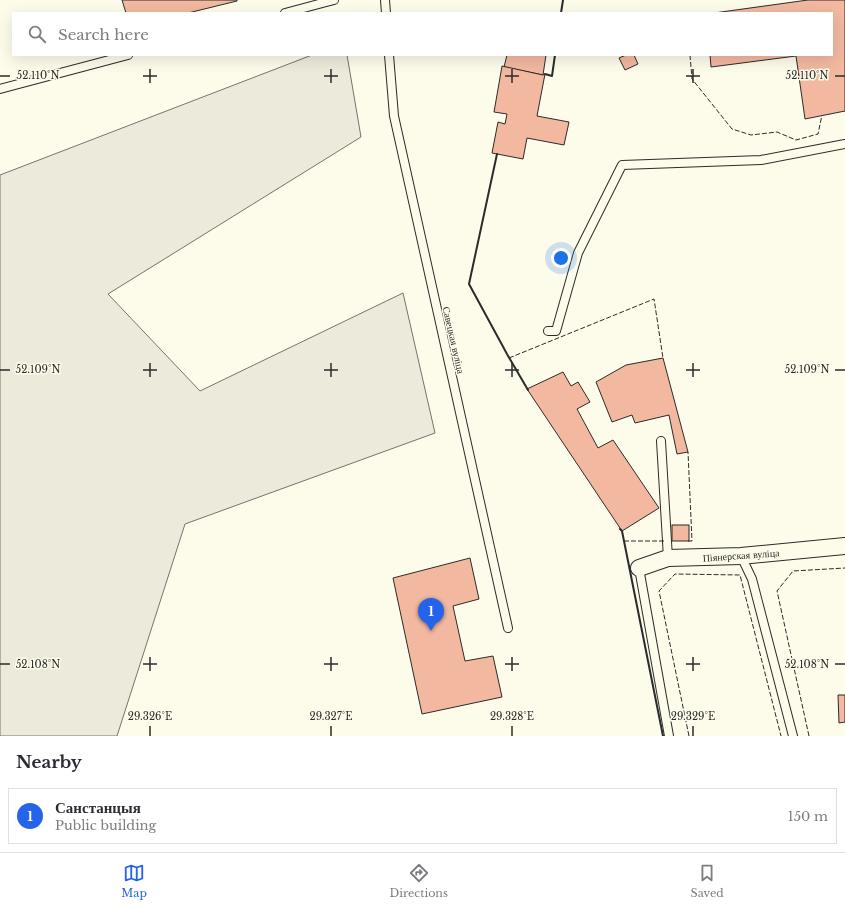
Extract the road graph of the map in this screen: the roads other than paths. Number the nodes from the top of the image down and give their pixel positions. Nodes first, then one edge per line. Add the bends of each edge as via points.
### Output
1 (334, 0) edge
2 (385, 0) edge
3 (289, 12) edge
4 (386, 12) edge
5 (124, 56) edge
6 (389, 56) edge
7 (0, 89) edge
8 (845, 144) edge
9 (548, 331) dead end
10 (661, 440) dead end
11 (845, 546) edge
12 (741, 556) junction
13 (668, 558) junction
14 (639, 568) joint
15 (508, 628) dead end
16 (669, 736) edge
17 (793, 736) edge

1 - 3 lane
2 - 4 lane
5 - 7 lane
6 - 15 lane, Савецкая вуліца via 394,116
8 - 9 lane via 762,160 622,165 578,253 556,331
10 - 13 lane
11 - 12 street, Піянерская вуліца
12 - 13 street, Піянерская вуліца
12 - 17 lane via 752,579
13 - 14 street, Піянерская вуліца
14 - 16 lane

